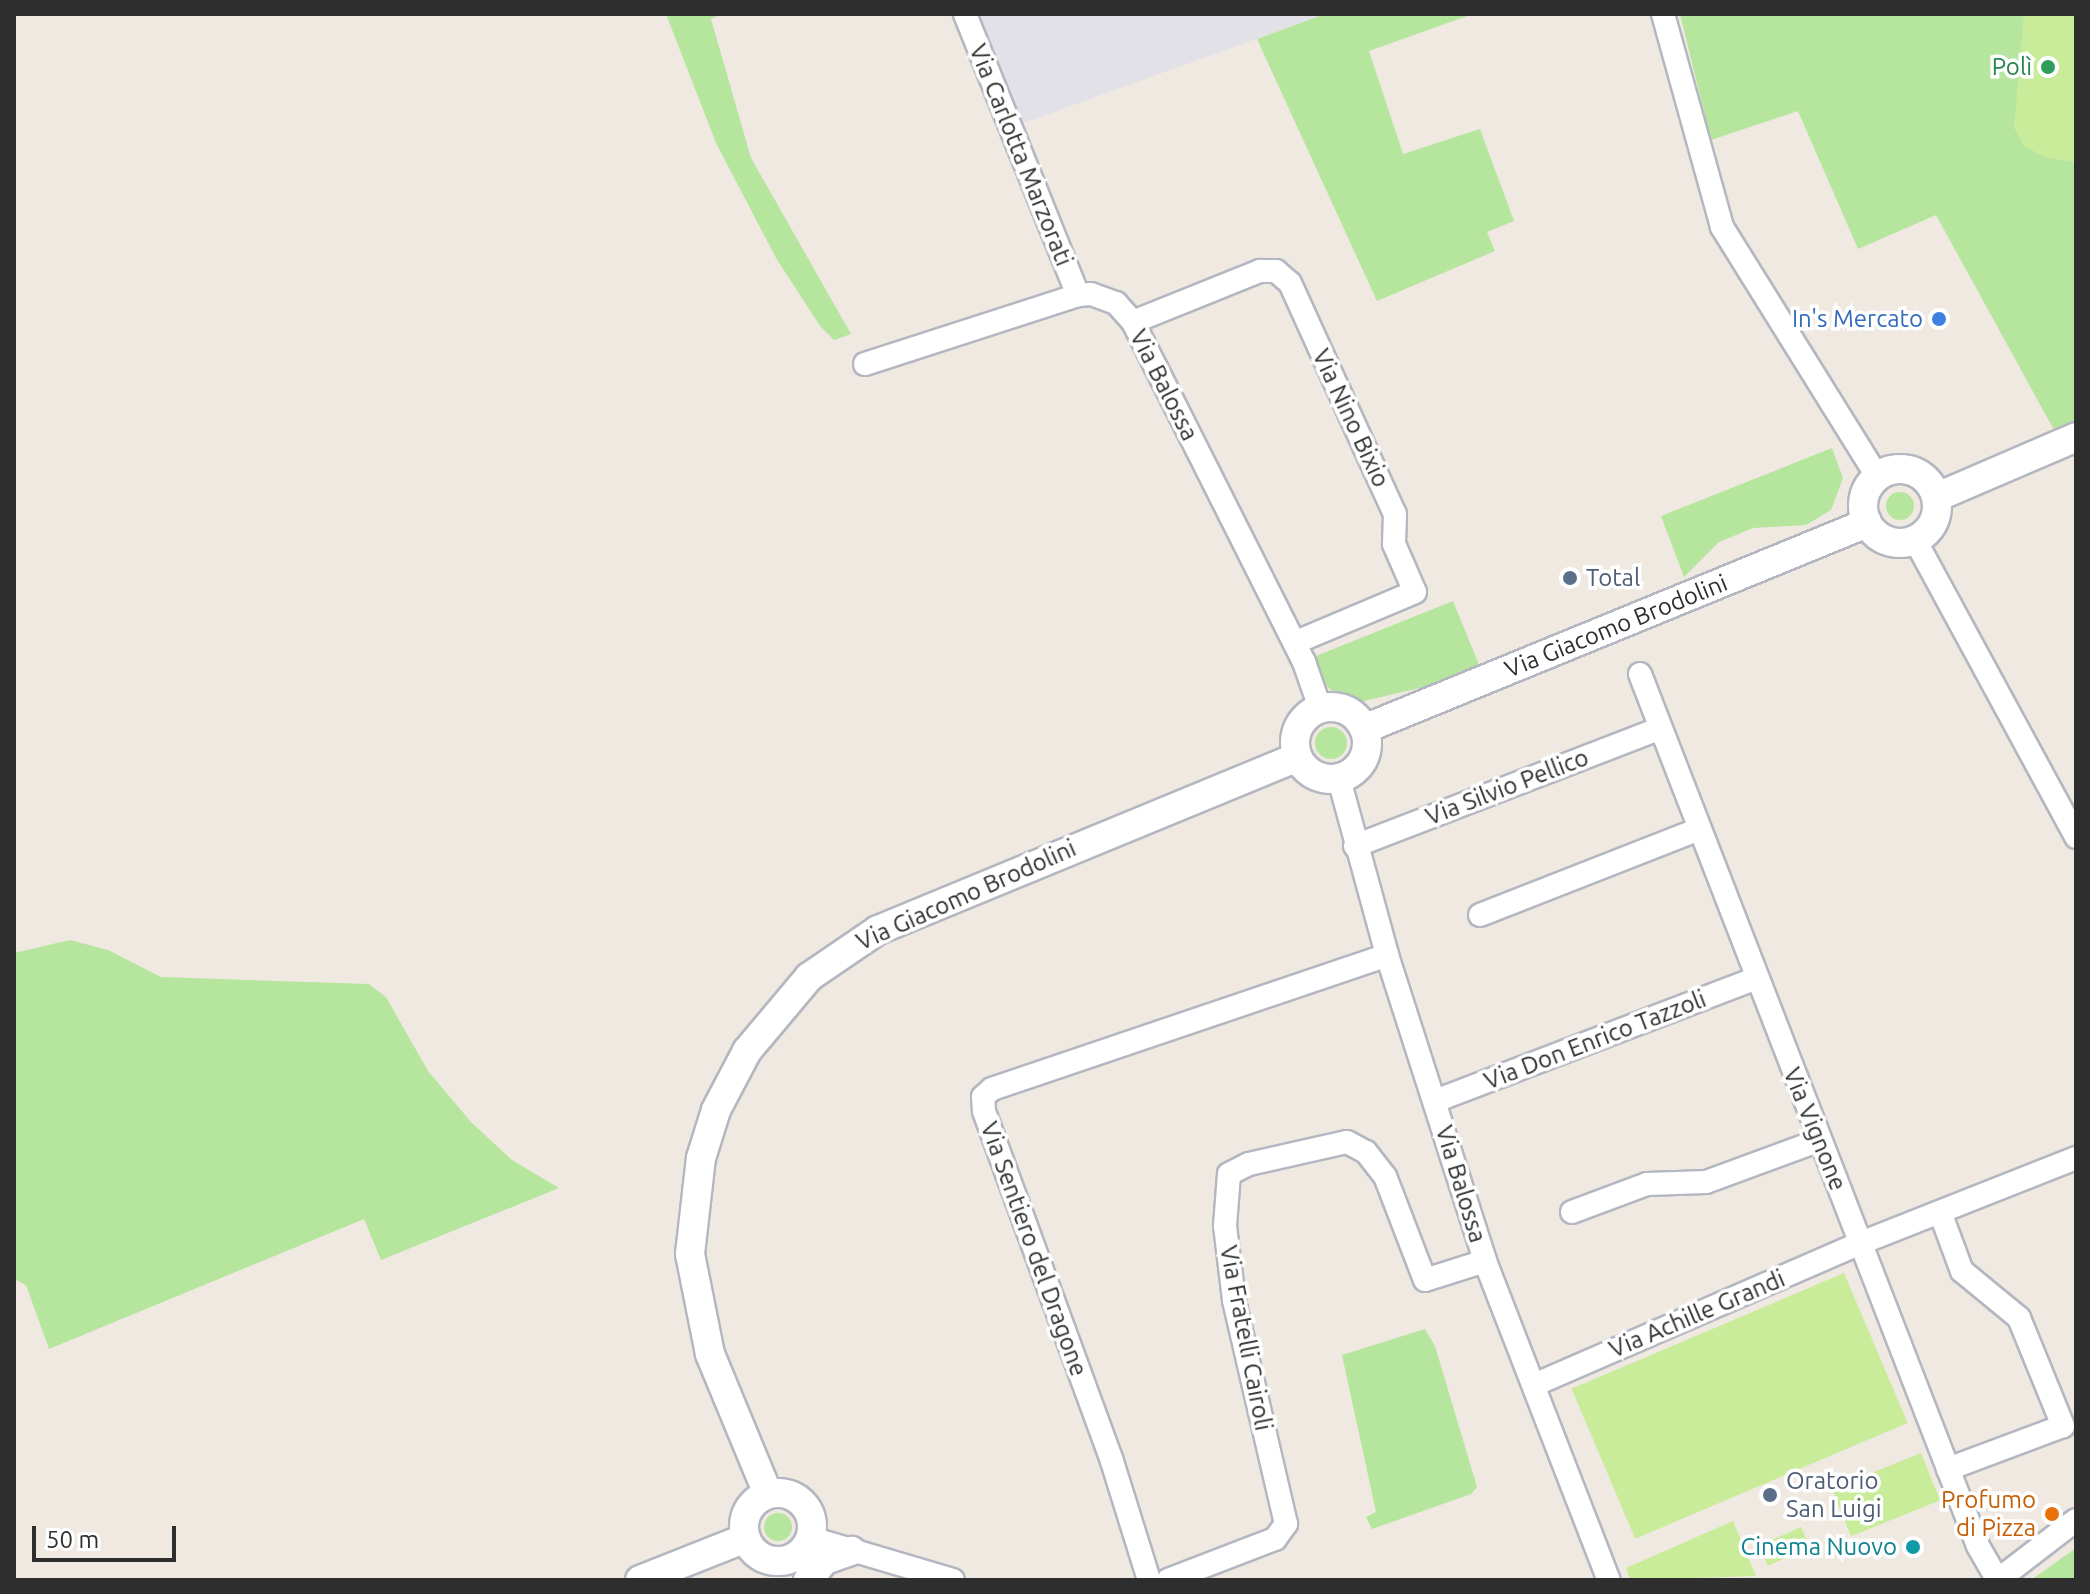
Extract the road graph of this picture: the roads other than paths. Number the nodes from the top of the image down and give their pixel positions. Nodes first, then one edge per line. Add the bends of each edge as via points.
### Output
1 (965, 14) edge
2 (1663, 14) edge
3 (1078, 295) junction
4 (1133, 322) junction
5 (865, 364) dead end
6 (2076, 437) edge
7 (1877, 476) junction
8 (1937, 497) junction
9 (1867, 523) junction
10 (1915, 540) junction
11 (1294, 643) junction
12 (1640, 674) dead end
13 (1320, 708) junction
14 (1364, 729) junction
15 (1659, 729) junction
16 (1297, 757) junction
17 (1339, 779) junction
18 (1697, 830) junction
19 (2076, 837) edge
20 (1355, 846) junction
21 (1480, 915) dead end
22 (1387, 955) junction
23 (1755, 979) junction
24 (1435, 1101) junction
25 (1820, 1140) junction
26 (2076, 1158) edge
27 (1572, 1212) dead end
28 (1940, 1212) junction
29 (1861, 1243) junction
30 (1485, 1261) junction
31 (1534, 1385) junction
32 (1948, 1469) junction
33 (768, 1494) junction
34 (2076, 1520) edge
35 (746, 1538) junction
36 (811, 1538) junction
37 (851, 1551) junction
38 (791, 1570) edge
39 (640, 1580) edge
40 (808, 1580) edge
41 (953, 1580) edge
42 (1149, 1580) edge
43 (1168, 1580) edge
44 (1609, 1580) edge
45 (1998, 1580) edge

1 - 3 street, Via Carlotta Marzorati
2 - 7 street via 1722,227
3 - 4 street, Via Balossa via 1109,299
3 - 5 street
4 - 11 street, Via Balossa
4 - 11 street, Via Nino Bixio via 1260,271 1276,271 1290,283 1395,514 1394,544 1415,592
6 - 8 street
7 - 8 street via 1896,468 1917,472
7 - 9 street via 1863,503
8 - 10 street via 1936,518
9 - 10 street via 1888,541
9 - 14 street, Via Giacomo Brodolini
10 - 19 street
11 - 13 street, Via Balossa
12 - 15 street, Via Vignone
13 - 14 street via 1345,709
13 - 16 street via 1298,727
14 - 17 street via 1363,760
15 - 18 street, Via Vignone
15 - 20 street, Via Silvio Pellico
16 - 17 street via 1310,773
16 - 33 street, Via Giacomo Brodolini via 887,925 809,977 747,1051 707,1136 693,1199 690,1254 710,1354
17 - 20 street, Via Balossa
18 - 21 street
18 - 23 street, Via Vignone
20 - 22 street, Via Balossa
22 - 24 street, Via Balossa
22 - 42 street, Via Sentiero del Dragone via 992,1089 983,1097
23 - 24 street, Via Don Enrico Tazzoli
23 - 25 street, Via Vignone
24 - 30 street, Via Balossa
25 - 27 street via 1706,1182 1647,1184
25 - 29 street, Via Vignone
26 - 28 street, Via Achille Grandi
28 - 29 street, Via Achille Grandi
28 - 32 street via 1962,1271 2019,1318 2063,1426
29 - 31 street, Via Achille Grandi
29 - 32 street, Via Vignone
30 - 31 street, Via Balossa
30 - 43 street, Via Fratelli Cairoli via 1425,1280 1385,1176 1366,1152 1347,1142 1249,1164 1229,1174 1225,1226 1234,1300 1286,1524 1275,1539
31 - 44 street, Via Balossa
32 - 45 street, Via Vignone via 1978,1546
33 - 35 street via 749,1508
33 - 36 street via 784,1493 802,1501 812,1518
34 - 45 street
35 - 38 street via 767,1559
35 - 39 street
36 - 37 street
36 - 38 street
37 - 40 street via 825,1560
37 - 41 street

